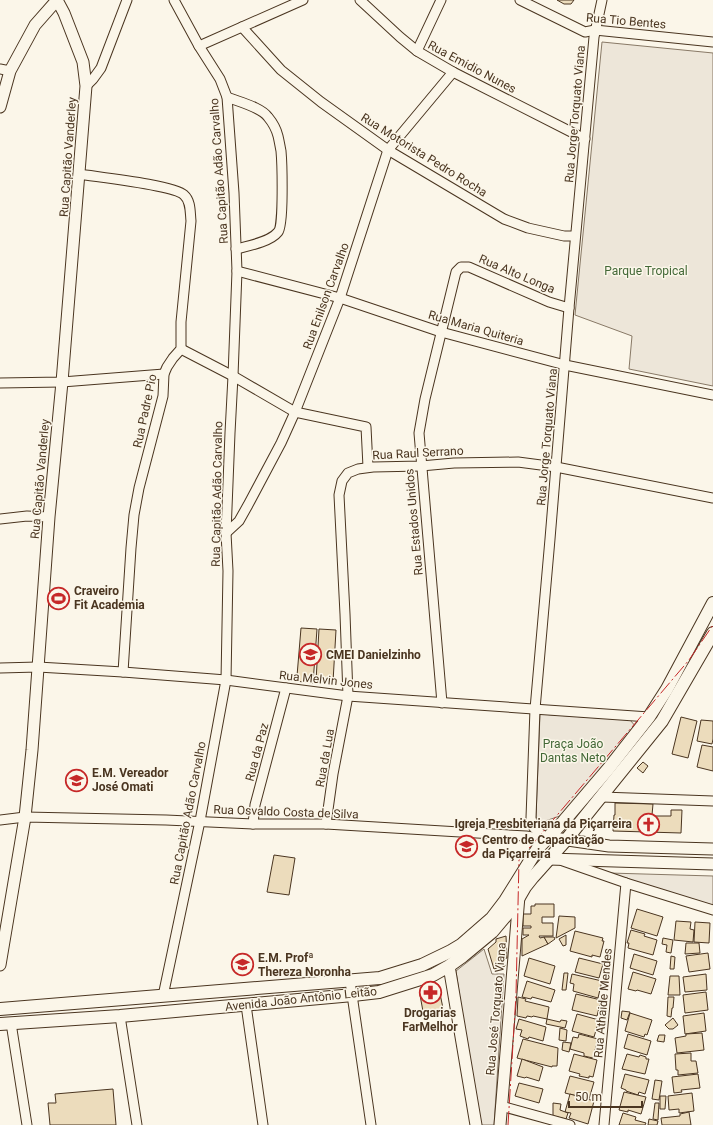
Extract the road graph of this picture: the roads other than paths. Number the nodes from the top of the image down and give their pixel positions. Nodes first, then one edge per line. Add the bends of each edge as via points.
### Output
1 (57, 0) edge
2 (127, 0) edge
3 (174, 0) edge
4 (302, 0) edge
5 (360, 0) edge
6 (441, 0) edge
7 (520, 0) edge
8 (602, 0) edge
9 (242, 27) junction
10 (595, 30) junction
11 (713, 42) edge
12 (199, 46) junction
13 (417, 51) junction
14 (5, 70) edge
15 (453, 72) junction
16 (86, 86) junction
17 (227, 97) junction
18 (0, 107) edge
19 (585, 139) junction
20 (388, 150) junction
21 (79, 174) junction
22 (576, 236) junction
23 (236, 249) junction
24 (237, 271) junction
25 (456, 272) joint
26 (340, 298) junction
27 (569, 308) junction
28 (442, 332) junction
29 (181, 349) junction
30 (565, 365) junction
31 (164, 374) junction
32 (233, 376) junction
33 (62, 382) junction
34 (0, 383) edge
35 (713, 395) edge
36 (295, 412) junction
37 (422, 466) junction
38 (368, 467) junction
39 (556, 467) junction
40 (713, 498) edge
41 (49, 517) junction
42 (0, 519) edge
43 (226, 533) junction
44 (713, 603) edge
45 (701, 625) junction
46 (713, 633) edge
47 (688, 650) junction
48 (700, 656) junction
49 (38, 667) junction
50 (0, 668) edge
51 (123, 672) junction
52 (226, 680) junction
53 (286, 688) junction
54 (348, 696) junction
55 (442, 703) junction
56 (535, 709) junction
57 (649, 717) junction
58 (602, 797) junction
59 (713, 801) edge
60 (25, 817) junction
61 (0, 820) edge
62 (200, 821) junction
63 (253, 824) junction
64 (326, 824) junction
65 (547, 839) junction
66 (566, 840) junction
67 (713, 849) edge
68 (554, 859) junction
69 (713, 864) edge
70 (626, 883) junction
71 (519, 896) junction
72 (713, 910) edge
73 (492, 918) junction
74 (505, 918) junction
75 (516, 934) junction
76 (0, 965) edge
77 (448, 966) junction
78 (350, 981) junction
79 (353, 995) junction
80 (163, 996) junction
81 (246, 1005) junction
82 (0, 1009) edge
83 (120, 1016) junction
84 (6, 1024) edge
85 (501, 1106) junction
86 (27, 1125) edge
87 (137, 1125) edge
88 (264, 1125) edge
89 (371, 1125) edge
90 (476, 1125) edge
91 (500, 1125) edge
92 (570, 1125) edge
93 (604, 1125) edge

1 - 14 street via 35,25
1 - 16 street, Rua Capitão Vanderley via 83,62
2 - 16 street via 101,68
3 - 12 street, Rua Capitão Adão Carvalho
4 - 9 street
5 - 13 street, Rua Emidio Nunes
6 - 13 street
7 - 10 street, Rua Tio Bentes via 585,32
8 - 10 street
9 - 12 street
9 - 20 street, Rua Motorista Pedro Rocha via 281,70
10 - 11 street, Rua Tio Bentes
10 - 19 street, Rua Jorge Torquato Viana
12 - 17 street, Rua Capitão Adão Carvalho via 220,79
13 - 15 street, Rua Emidio Nunes
14 - 18 street
15 - 19 street, Rua Emidio Nunes
15 - 20 street, Rua Enilson Carvalho
16 - 21 street, Rua Capitão Vanderley
17 - 23 street, Rua Capitão Adão Carvalho
17 - 23 street via 267,115 275,125 281,151 282,206 279,231 262,242
19 - 22 street, Rua Jorge Torquato Viana
20 - 22 street, Rua Motorista Pedro Rocha via 504,219 528,228
20 - 26 street, Rua Enilson Carvalho
21 - 29 street via 167,188 183,194 188,201 190,220
21 - 33 street, Rua Capitão Vanderley
22 - 27 street, Rua Jorge Torquato Viana
23 - 24 street, Rua Capitão Adão Carvalho
24 - 26 street, Rua Maria Quiteria
24 - 32 street, Rua Capitão Adão Carvalho
25 - 27 street, Rua Alto Longa via 463,266 474,268
25 - 28 street, Rua Estados Unidos
26 - 28 street, Rua Maria Quiteria
26 - 36 street, Rua Enilson Carvalho
27 - 30 street, Rua Jorge Torquato Viana
28 - 30 street, Rua Maria Quiteria
28 - 37 street, Rua Estados Unidos via 419,433
29 - 31 street, Rua Padre Pio
29 - 32 street
30 - 35 street, Rua Maria Quiteria
30 - 39 street, Rua Jorge Torquato Viana
31 - 33 street
31 - 51 street, Rua Padre Pio via 163,396 134,515
32 - 36 street
32 - 43 street, Rua Capitão Adão Carvalho
33 - 34 street
33 - 41 street, Rua Capitão Vanderley
36 - 38 street via 366,427
36 - 43 street, Rua Enilson Carvalho via 239,521
37 - 38 street, Rua Raul Serrano
37 - 39 street, Rua Raul Serrano via 518,462
37 - 55 street, Rua Estados Unidos
38 - 54 street, Rua Raul Serrano via 348,473 342,481 339,495
39 - 40 street, Rua Raul Serrano
39 - 56 street, Rua Jorge Torquato Viana
41 - 42 street
41 - 49 street, Rua Capitão Vanderley
43 - 52 street, Rua Capitão Adão Carvalho
44 - 45 main road, Avenida João Antônio Leitão
45 - 46 main road
45 - 47 main road, Avenida João Antônio Leitão
46 - 48 main road, Avenida João Antônio Leitão
47 - 48 main road
47 - 57 main road, Avenida João Antônio Leitão
48 - 58 main road, Avenida João Antônio Leitão via 662,721
49 - 50 street, Rua Melvin Jones
49 - 51 street, Rua Melvin Jones
49 - 60 street, Rua Capitão Vanderley
51 - 52 street, Rua Melvin Jones
52 - 53 street, Rua Melvin Jones
52 - 62 street, Rua Capitão Adão Carvalho
53 - 54 street, Rua Melvin Jones
53 - 63 street, Rua da Paz via 255,805
54 - 55 street, Rua Melvin Jones
54 - 64 street, Rua da Lua
55 - 56 street, Rua Melvin Jones
56 - 57 street, Rua Melvin Jones
56 - 65 street, Rua Jorge Torquato Viana via 530,818 534,828
57 - 65 main road, Avenida João Antônio Leitão via 609,768
58 - 59 street
58 - 66 main road, Avenida João Antônio Leitão
60 - 61 street, Rua Osvaldo Costa de Silva
60 - 62 street, Rua Osvaldo Costa de Silva
60 - 76 street, Rua Capitão Vanderley
62 - 63 street, Rua Osvaldo Costa de Silva
62 - 80 street, Rua Capitão Adão Carvalho
63 - 64 street, Rua Osvaldo Costa de Silva
64 - 65 street, Rua Osvaldo Costa de Silva
65 - 66 street
65 - 73 main road, Avenida João Antônio Leitão via 525,866
66 - 67 street via 609,846
66 - 68 main road, Avenida João Antônio Leitão
68 - 69 street
68 - 70 street
68 - 71 main road, Avenida João Antônio Leitão via 533,877
70 - 72 street
70 - 93 street, Rua Athaide Mendes
71 - 74 main road, Avenida João Antônio Leitão
71 - 75 street, Rua José Torquato Viana
73 - 74 street
73 - 78 main road, Avenida João Antônio Leitão via 461,945 422,965 380,978
74 - 75 street
74 - 77 main road, Avenida João Antônio Leitão via 483,940
75 - 85 street, Rua José Torquato Viana
77 - 79 main road, Avenida João Antônio Leitão via 433,975 396,987
77 - 90 street
78 - 79 street
78 - 80 main road, Avenida João Antônio Leitão
79 - 81 main road, Avenida João Antônio Leitão
79 - 89 street
80 - 82 main road, Avenida João Antônio Leitão
81 - 83 main road, Avenida João Antônio Leitão
81 - 88 street
83 - 84 main road, Avenida João Antônio Leitão
83 - 87 street
84 - 86 street
85 - 91 street, Rua José Torquato Viana
85 - 92 street

